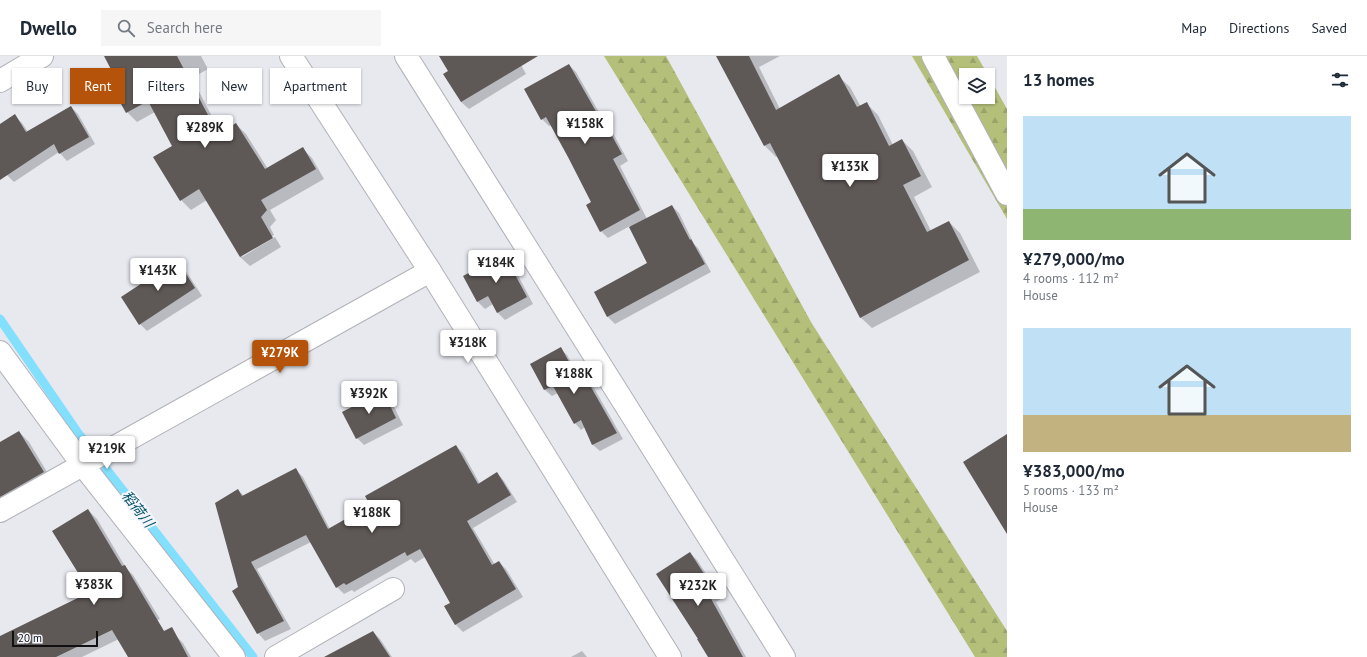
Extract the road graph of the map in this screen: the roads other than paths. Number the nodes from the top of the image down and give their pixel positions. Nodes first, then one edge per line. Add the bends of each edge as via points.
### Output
1 (42, 56) edge
2 (291, 56) edge
3 (406, 56) edge
4 (933, 56) edge
5 (0, 81) edge
6 (1007, 194) edge
7 (430, 271) junction
8 (0, 352) edge
9 (83, 464) junction
10 (0, 511) edge
11 (394, 589) dead end
12 (234, 657) edge
13 (276, 657) edge
14 (670, 657) edge
15 (784, 657) edge

1 - 5 street
2 - 7 street
3 - 15 street
4 - 6 street
7 - 9 street
7 - 14 street
8 - 9 street
9 - 10 street
9 - 12 street
11 - 13 street

